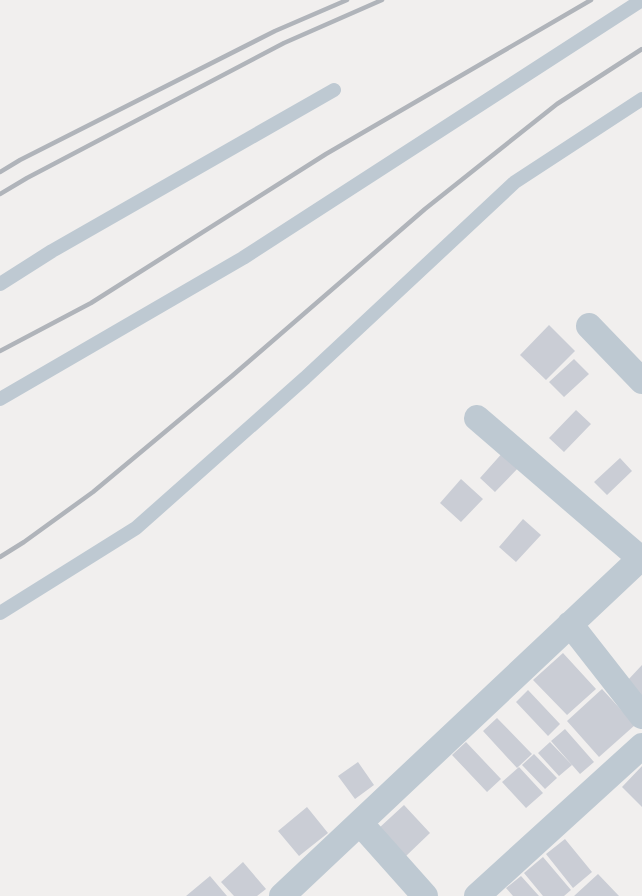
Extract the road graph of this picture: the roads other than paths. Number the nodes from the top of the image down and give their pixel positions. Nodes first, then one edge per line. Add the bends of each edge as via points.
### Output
1 (642, 0) edge
2 (334, 90) dead end
3 (642, 99) edge
4 (0, 284) edge
5 (589, 326) dead end
6 (642, 381) edge
7 (0, 399) edge
8 (477, 418) dead end
9 (642, 559) edge
10 (0, 612) edge
11 (570, 624) junction
12 (642, 716) edge
13 (642, 746) edge
14 (360, 823) junction
15 (282, 896) edge
16 (425, 896) edge
17 (477, 896) edge

1 - 7 lane via 243,258
2 - 4 lane via 52,250
3 - 10 lane via 515,182 305,378 136,528
5 - 6 street
8 - 9 street
9 - 11 street
11 - 12 street
11 - 14 street
13 - 17 street
14 - 15 street
14 - 16 street

